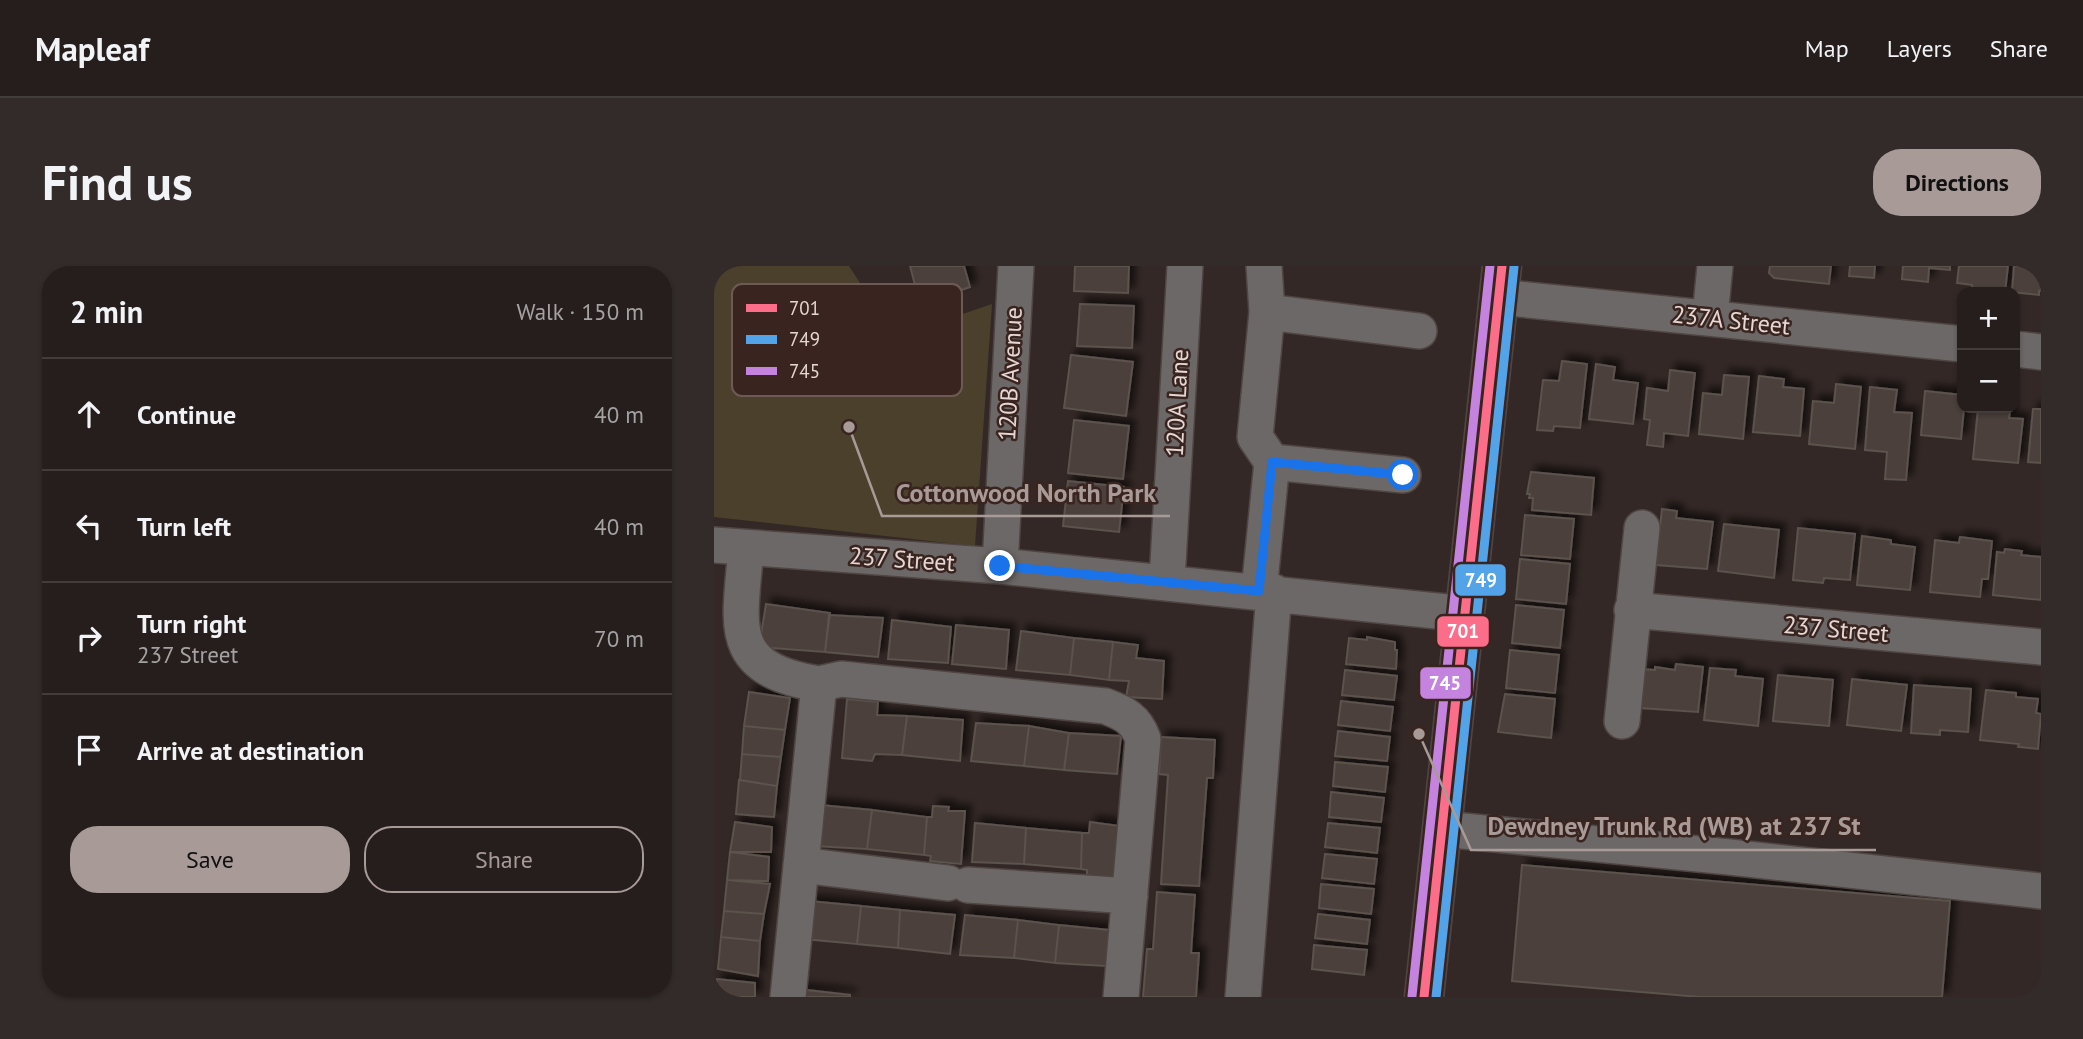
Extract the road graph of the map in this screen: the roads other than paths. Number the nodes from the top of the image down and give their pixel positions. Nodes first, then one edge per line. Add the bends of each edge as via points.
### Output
1 (1016, 266) edge
2 (1185, 266) edge
3 (1264, 266) edge
4 (1715, 266) edge
5 (1501, 281) edge
6 (1267, 312) junction
7 (1710, 317) junction
8 (1419, 331) dead end
9 (1957, 343) edge
10 (2020, 350) edge
11 (2041, 352) edge
12 (1272, 462) junction
13 (1403, 475) dead end
14 (1642, 528) dead end
15 (730, 547) edge
16 (1000, 566) junction
17 (1167, 582) junction
18 (1266, 592) junction
19 (1632, 610) junction
20 (1465, 614) junction
21 (2041, 647) edge
22 (819, 684) junction
23 (1622, 721) dead end
24 (1443, 829) junction
25 (802, 865) junction
26 (2041, 891) edge
27 (1130, 896) junction
28 (788, 997) edge
29 (1121, 997) edge
30 (1243, 997) edge
31 (1424, 997) edge

1 - 16 street, 120B Avenue
2 - 17 street, 120A Lane
3 - 6 street
4 - 7 street
5 - 7 street, 237A Street
5 - 20 main road
6 - 8 street
6 - 12 street via 1255,437
7 - 9 street, 237A Street
10 - 11 street
12 - 13 street
12 - 18 street
14 - 19 street
15 - 16 street, 237 Street
15 - 22 street via 742,637 750,651 777,673
16 - 17 street, 237 Street
17 - 18 street, 237 Street
18 - 20 street, 237 Street
18 - 30 street
19 - 21 street, 237 Street
19 - 23 street
20 - 24 main road
22 - 25 street
22 - 27 street via 841,679 1105,706 1131,719 1143,739
24 - 26 street
24 - 31 main road
25 - 27 street via 958,884
25 - 28 street
27 - 29 street

